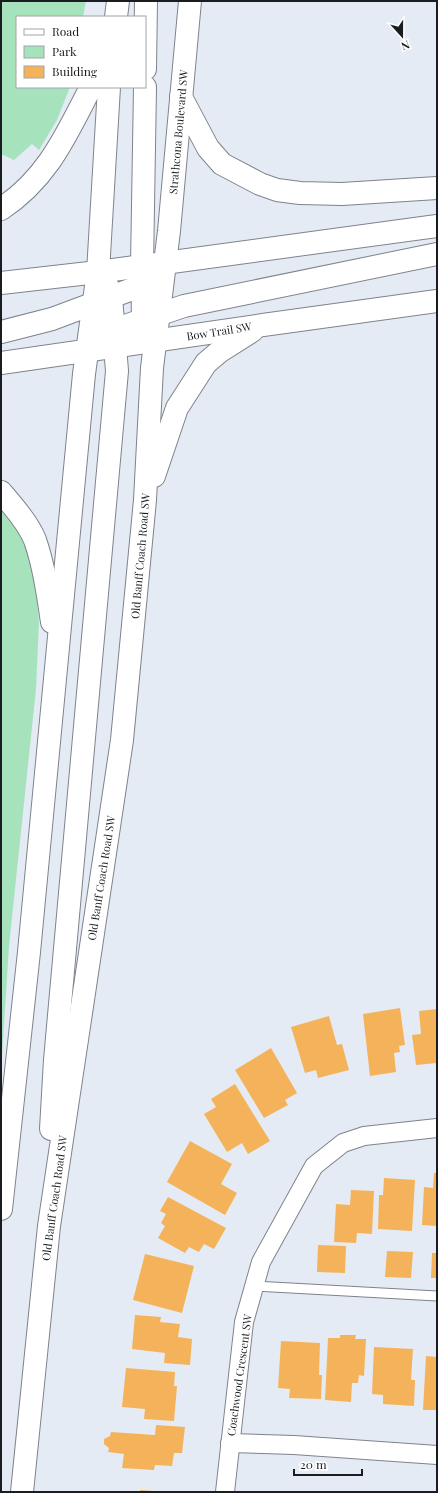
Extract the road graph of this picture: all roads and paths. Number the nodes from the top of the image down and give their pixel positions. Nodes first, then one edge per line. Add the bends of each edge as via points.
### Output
1 (118, 1) edge
2 (146, 1) edge
3 (190, 1) edge
4 (116, 16) edge
5 (146, 16) edge
6 (90, 88) edge
7 (110, 88) edge
8 (145, 88) edge
9 (181, 97) junction
10 (437, 188) edge
11 (1, 209) edge
12 (437, 226) edge
13 (437, 254) edge
14 (165, 262) junction
15 (98, 272) junction
16 (142, 276) junction
17 (1, 283) edge
18 (102, 300) junction
19 (437, 301) edge
20 (151, 316) junction
21 (263, 325) junction
22 (1, 332) edge
23 (114, 339) junction
24 (155, 341) junction
25 (88, 351) junction
26 (1, 363) edge
27 (1, 492) edge
28 (145, 500) junction
29 (57, 664) junction
30 (437, 1128) edge
31 (1, 1209) edge
32 (49, 1226) junction
33 (254, 1286) junction
34 (437, 1296) edge
35 (230, 1443) junction
36 (437, 1455) edge
37 (22, 1492) edge
38 (225, 1492) edge

1 - 4 main road
2 - 5 main road
3 - 9 main road, Strathcona Boulevard SW
6 - 11 main road via 44,171 17,198
7 - 15 main road
8 - 16 main road
9 - 10 main road via 208,148 222,164 260,184 277,190 300,193 342,194
9 - 14 main road, Strathcona Boulevard SW
12 - 14 main road
13 - 20 main road via 184,306
14 - 16 main road
14 - 20 main road, Old Banff Coach Road SW
15 - 16 main road
15 - 17 main road
15 - 18 main road
16 - 18 main road
16 - 20 main road
18 - 22 main road via 52,320
18 - 23 main road
18 - 25 main road
19 - 21 main road, Bow Trail SW
20 - 23 main road
20 - 24 main road, Old Banff Coach Road SW
21 - 24 main road, Bow Trail SW
21 - 28 main road via 219,352 206,364 177,408
23 - 24 main road, Bow Trail SW
23 - 25 main road via 102,336
23 - 32 main road via 116,371 55,1060
24 - 28 main road, Old Banff Coach Road SW
25 - 26 main road
25 - 29 main road
27 - 29 main road via 14,507 34,539 48,588
28 - 32 main road, Old Banff Coach Road SW via 122,740
29 - 31 main road
30 - 33 street, Coachwood Crescent SW via 364,1136 343,1143 314,1166 262,1262
32 - 37 main road, Old Banff Coach Road SW
33 - 34 lane
33 - 35 street, Coachwood Crescent SW via 244,1322
35 - 36 street
35 - 38 street, Coachwood Crescent SW

